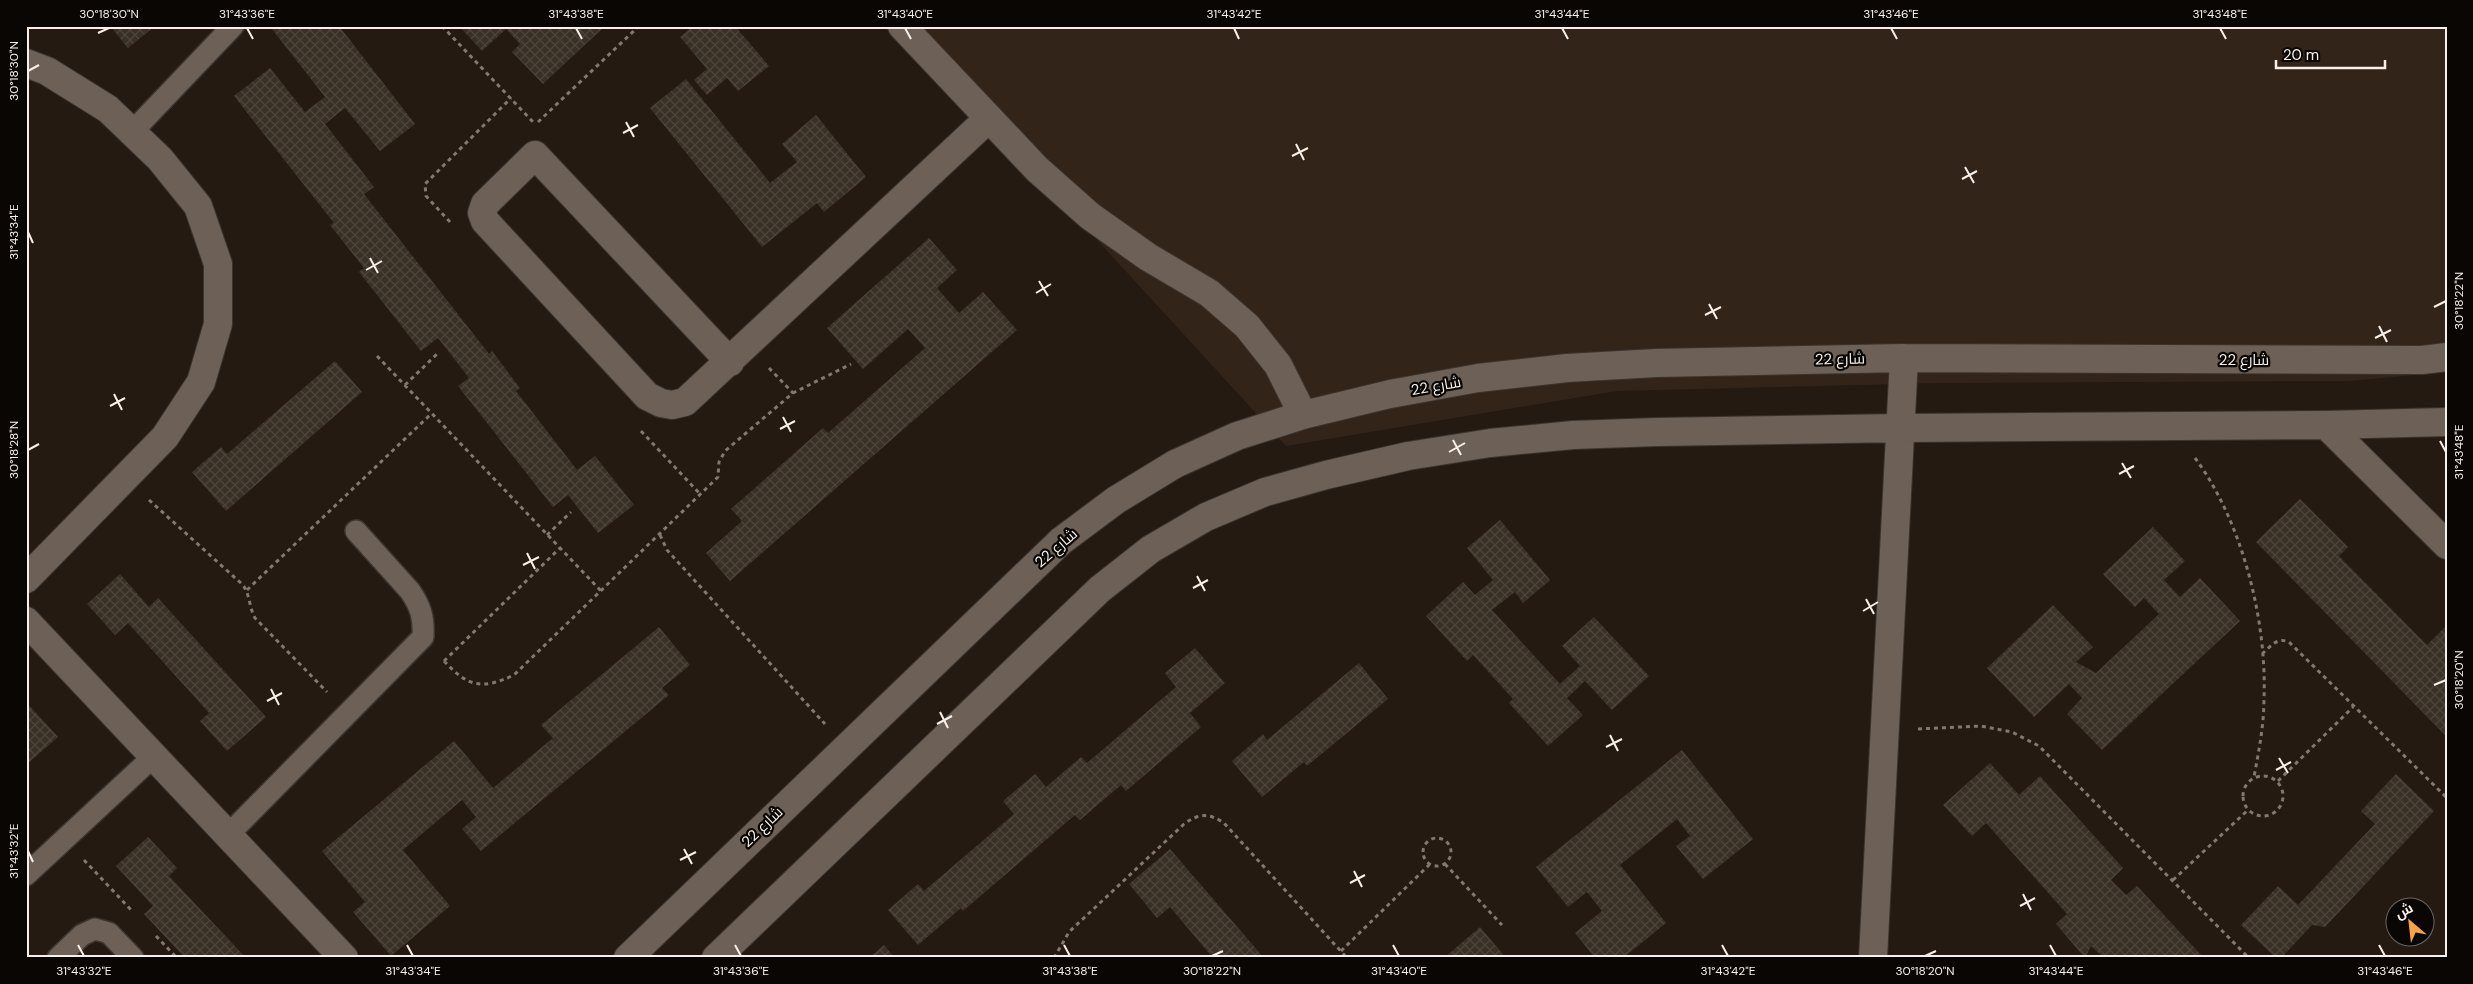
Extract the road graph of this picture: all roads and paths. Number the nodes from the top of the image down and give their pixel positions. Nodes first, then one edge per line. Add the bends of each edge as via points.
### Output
1 (233, 26) edge
2 (639, 26) edge
3 (902, 26) edge
4 (26, 63) edge
5 (989, 118) junction
6 (535, 124) dead end
7 (132, 132) junction
8 (437, 354) dead end
9 (377, 356) dead end
10 (2447, 357) edge
11 (1904, 358) junction
12 (730, 362) junction
13 (851, 364) dead end
14 (405, 385) junction
15 (432, 413) junction
16 (1303, 415) junction
17 (2447, 422) edge
18 (2326, 425) junction
19 (2170, 426) junction
20 (1901, 428) junction
21 (124, 478) junction
22 (571, 512) dead end
23 (356, 532) dead end
24 (547, 535) junction
25 (660, 535) junction
26 (2447, 545) edge
27 (26, 579) edge
28 (247, 590) junction
29 (602, 592) junction
30 (26, 621) edge
31 (2262, 654) junction
32 (444, 661) dead end
33 (2353, 707) junction
34 (348, 714) junction
35 (1885, 731) junction
36 (846, 746) junction
37 (154, 756) junction
38 (2254, 777) junction
39 (2278, 781) junction
40 (2447, 798) edge
41 (2248, 810) junction
42 (228, 835) junction
43 (65, 839) junction
44 (1445, 864) junction
45 (1429, 865) junction
46 (26, 874) edge
47 (2173, 880) junction
48 (137, 916) dead end
49 (1502, 925) dead end
50 (150, 930) dead end
51 (1341, 951) junction
52 (58, 958) edge
53 (133, 958) edge
54 (176, 958) edge
55 (344, 958) edge
56 (628, 958) edge
57 (716, 958) edge
58 (1054, 958) edge
59 (1347, 958) edge
60 (1872, 958) edge
61 (2249, 958) edge

1 - 7 lane
2 - 6 path
3 - 5 street
4 - 7 street via 47,71 108,109
5 - 12 street
5 - 16 street via 1037,169 1090,216 1148,257 1209,292 1246,326 1278,364
7 - 21 street via 160,159 198,206 218,264 218,324 201,382 165,437
8 - 14 path
9 - 14 path
10 - 11 street, شارع 22 via 2422,360
11 - 16 street, شارع 22 via 1567,368 1478,378 1390,394
11 - 20 street
12 - 12 street via 535,155 484,204 482,213 485,221 647,396 672,405 685,402
13 - 25 path via 793,393 725,451 719,462 718,477
14 - 15 path
15 - 24 path
15 - 28 path
16 - 36 street, شارع 22 via 1228,440 1175,464 1116,500 1061,541
17 - 18 street
18 - 19 street
18 - 26 street
19 - 20 street
19 - 31 path via 2200,466 2225,510 2243,556
20 - 35 street
20 - 57 street via 1592,434 1490,443 1408,456 1326,475 1264,492 1206,517 1151,550 1100,589
21 - 27 street
21 - 28 path
22 - 24 path
23 - 34 lane via 410,590 422,612 423,637
24 - 29 path
25 - 29 path
25 - 36 path via 667,550
28 - 34 path via 255,618
29 - 32 path via 514,675 496,683 476,684 458,676
30 - 37 street
31 - 33 path via 2276,641 2289,642
31 - 38 path via 2262,737
33 - 39 path
33 - 40 path
34 - 42 lane
35 - 47 path via 1982,726 2012,732 2039,746
35 - 60 street
36 - 56 street, شارع 22
37 - 42 street
37 - 43 lane
38 - 39 path via 2267,776
38 - 41 path via 2245,786 2243,798
39 - 41 path via 2284,793 2281,805 2272,814 2260,816
41 - 47 path
42 - 55 street
43 - 46 lane
43 - 48 path
44 - 45 path
44 - 45 path via 1451,849 1447,842 1432,838 1422,850 1423,859
44 - 49 path
45 - 51 path
47 - 61 path
50 - 54 path
51 - 58 path via 1224,823 1212,815 1196,815 1070,932
51 - 59 path
52 - 53 lane via 82,935 95,929 109,933

